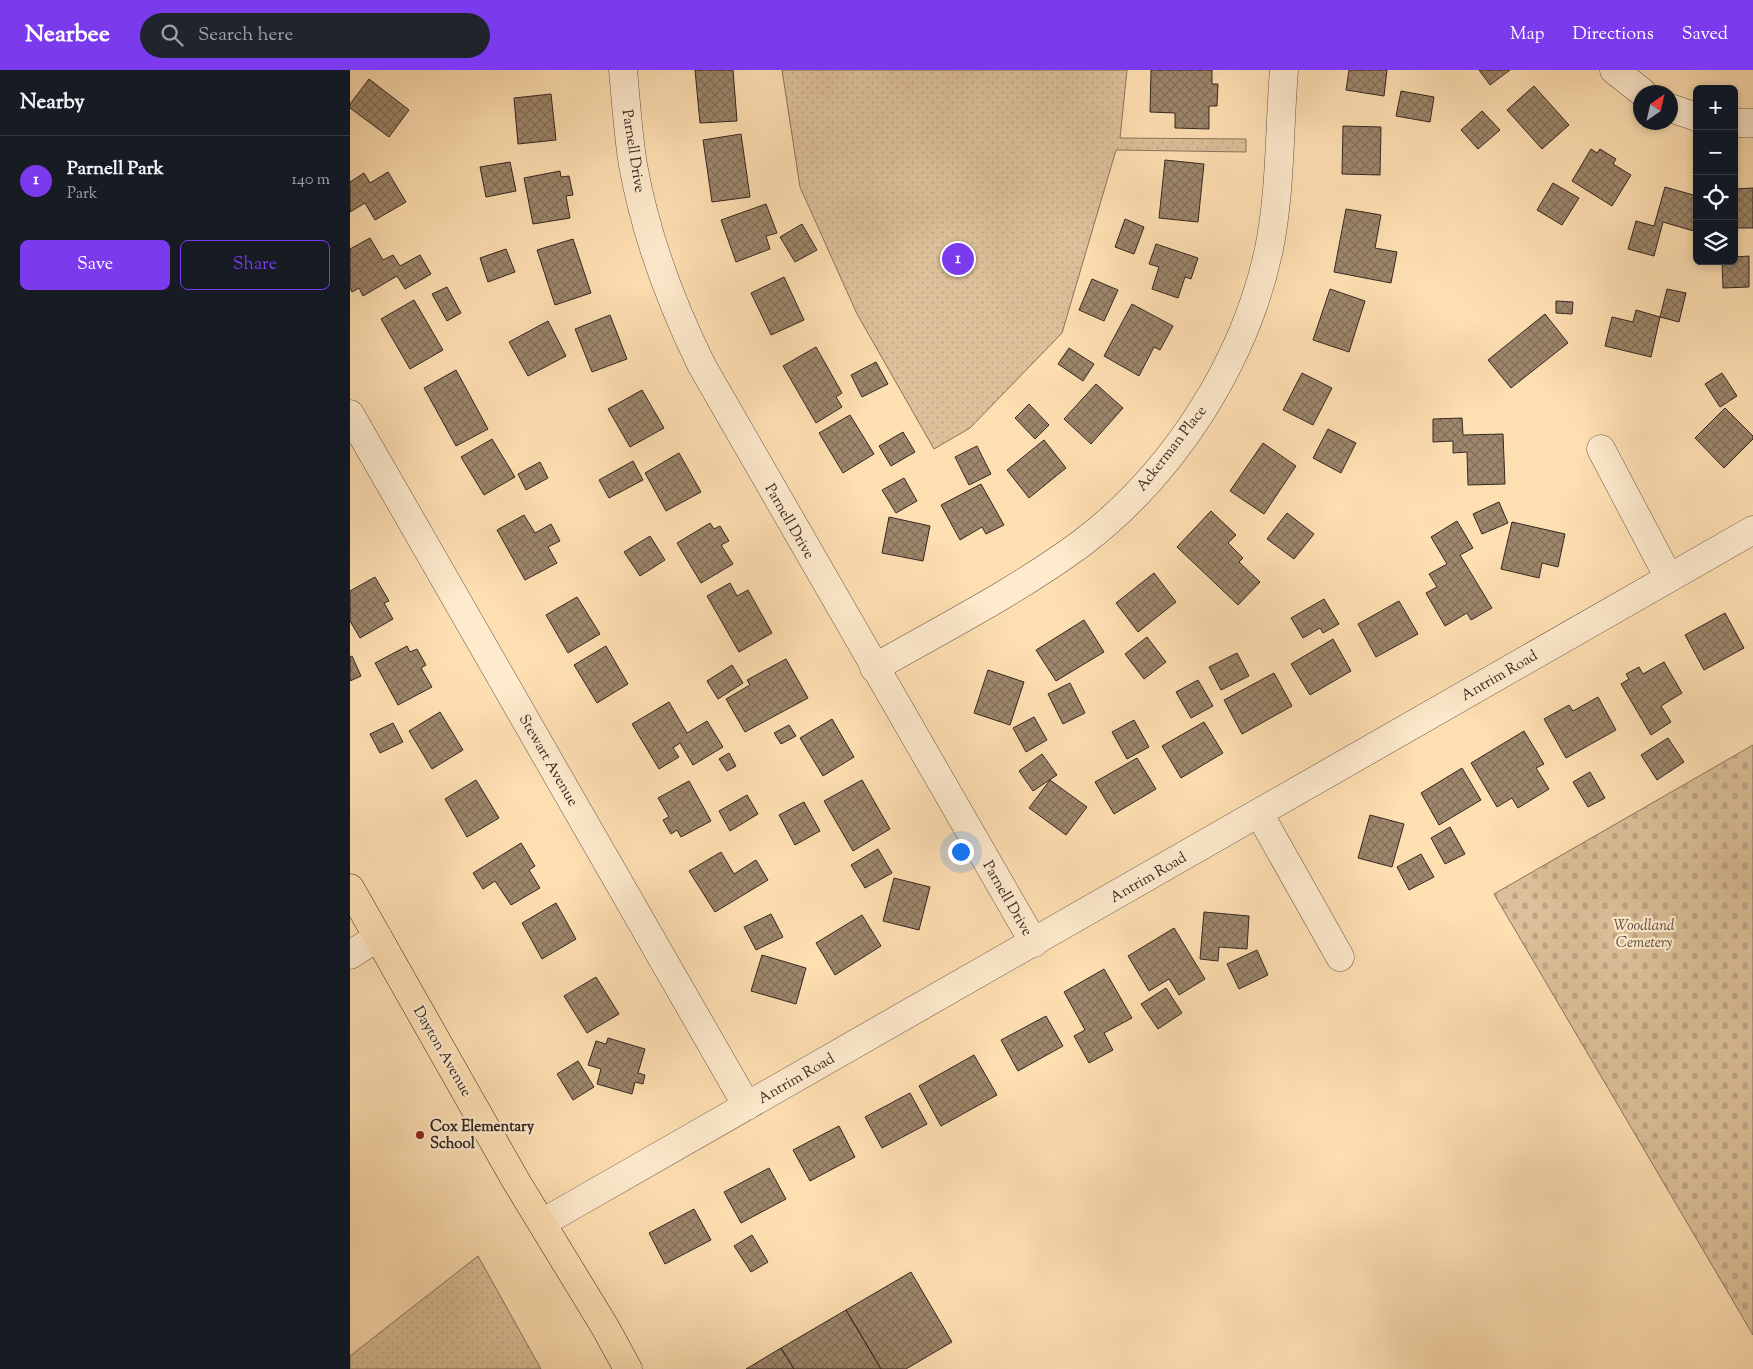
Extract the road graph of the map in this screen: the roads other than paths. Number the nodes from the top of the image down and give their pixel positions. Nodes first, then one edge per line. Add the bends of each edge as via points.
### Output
1 (623, 70) edge
2 (1284, 70) edge
3 (1614, 70) edge
4 (1633, 85) edge
5 (1678, 111) edge
6 (1693, 116) edge
7 (1738, 123) edge
8 (1753, 123) edge
9 (350, 414) edge
10 (1601, 449) dead end
11 (1753, 530) edge
12 (1669, 578) junction
13 (874, 668) junction
14 (1259, 813) junction
15 (350, 888) edge
16 (378, 937) junction
17 (1034, 943) junction
18 (350, 955) edge
19 (1340, 957) dead end
20 (748, 1106) junction
21 (542, 1223) junction
22 (628, 1369) edge

1 - 13 street, Parnell Drive via 633,164 648,230 682,326
2 - 13 street, Ackerman Place via 1275,213 1257,294 1228,366 1183,438 1121,509 1083,542 1015,588
3 - 4 street
5 - 6 street
7 - 8 street
9 - 20 street, Stewart Avenue
10 - 12 street
11 - 12 street, Antrim Road
12 - 14 street, Antrim Road
13 - 17 street, Parnell Drive
14 - 17 street, Antrim Road
14 - 19 street
15 - 16 main road, Dayton Avenue
16 - 18 street
16 - 21 main road, Dayton Avenue
17 - 20 street, Antrim Road
20 - 21 street, Antrim Road
21 - 22 main road, Dayton Avenue

